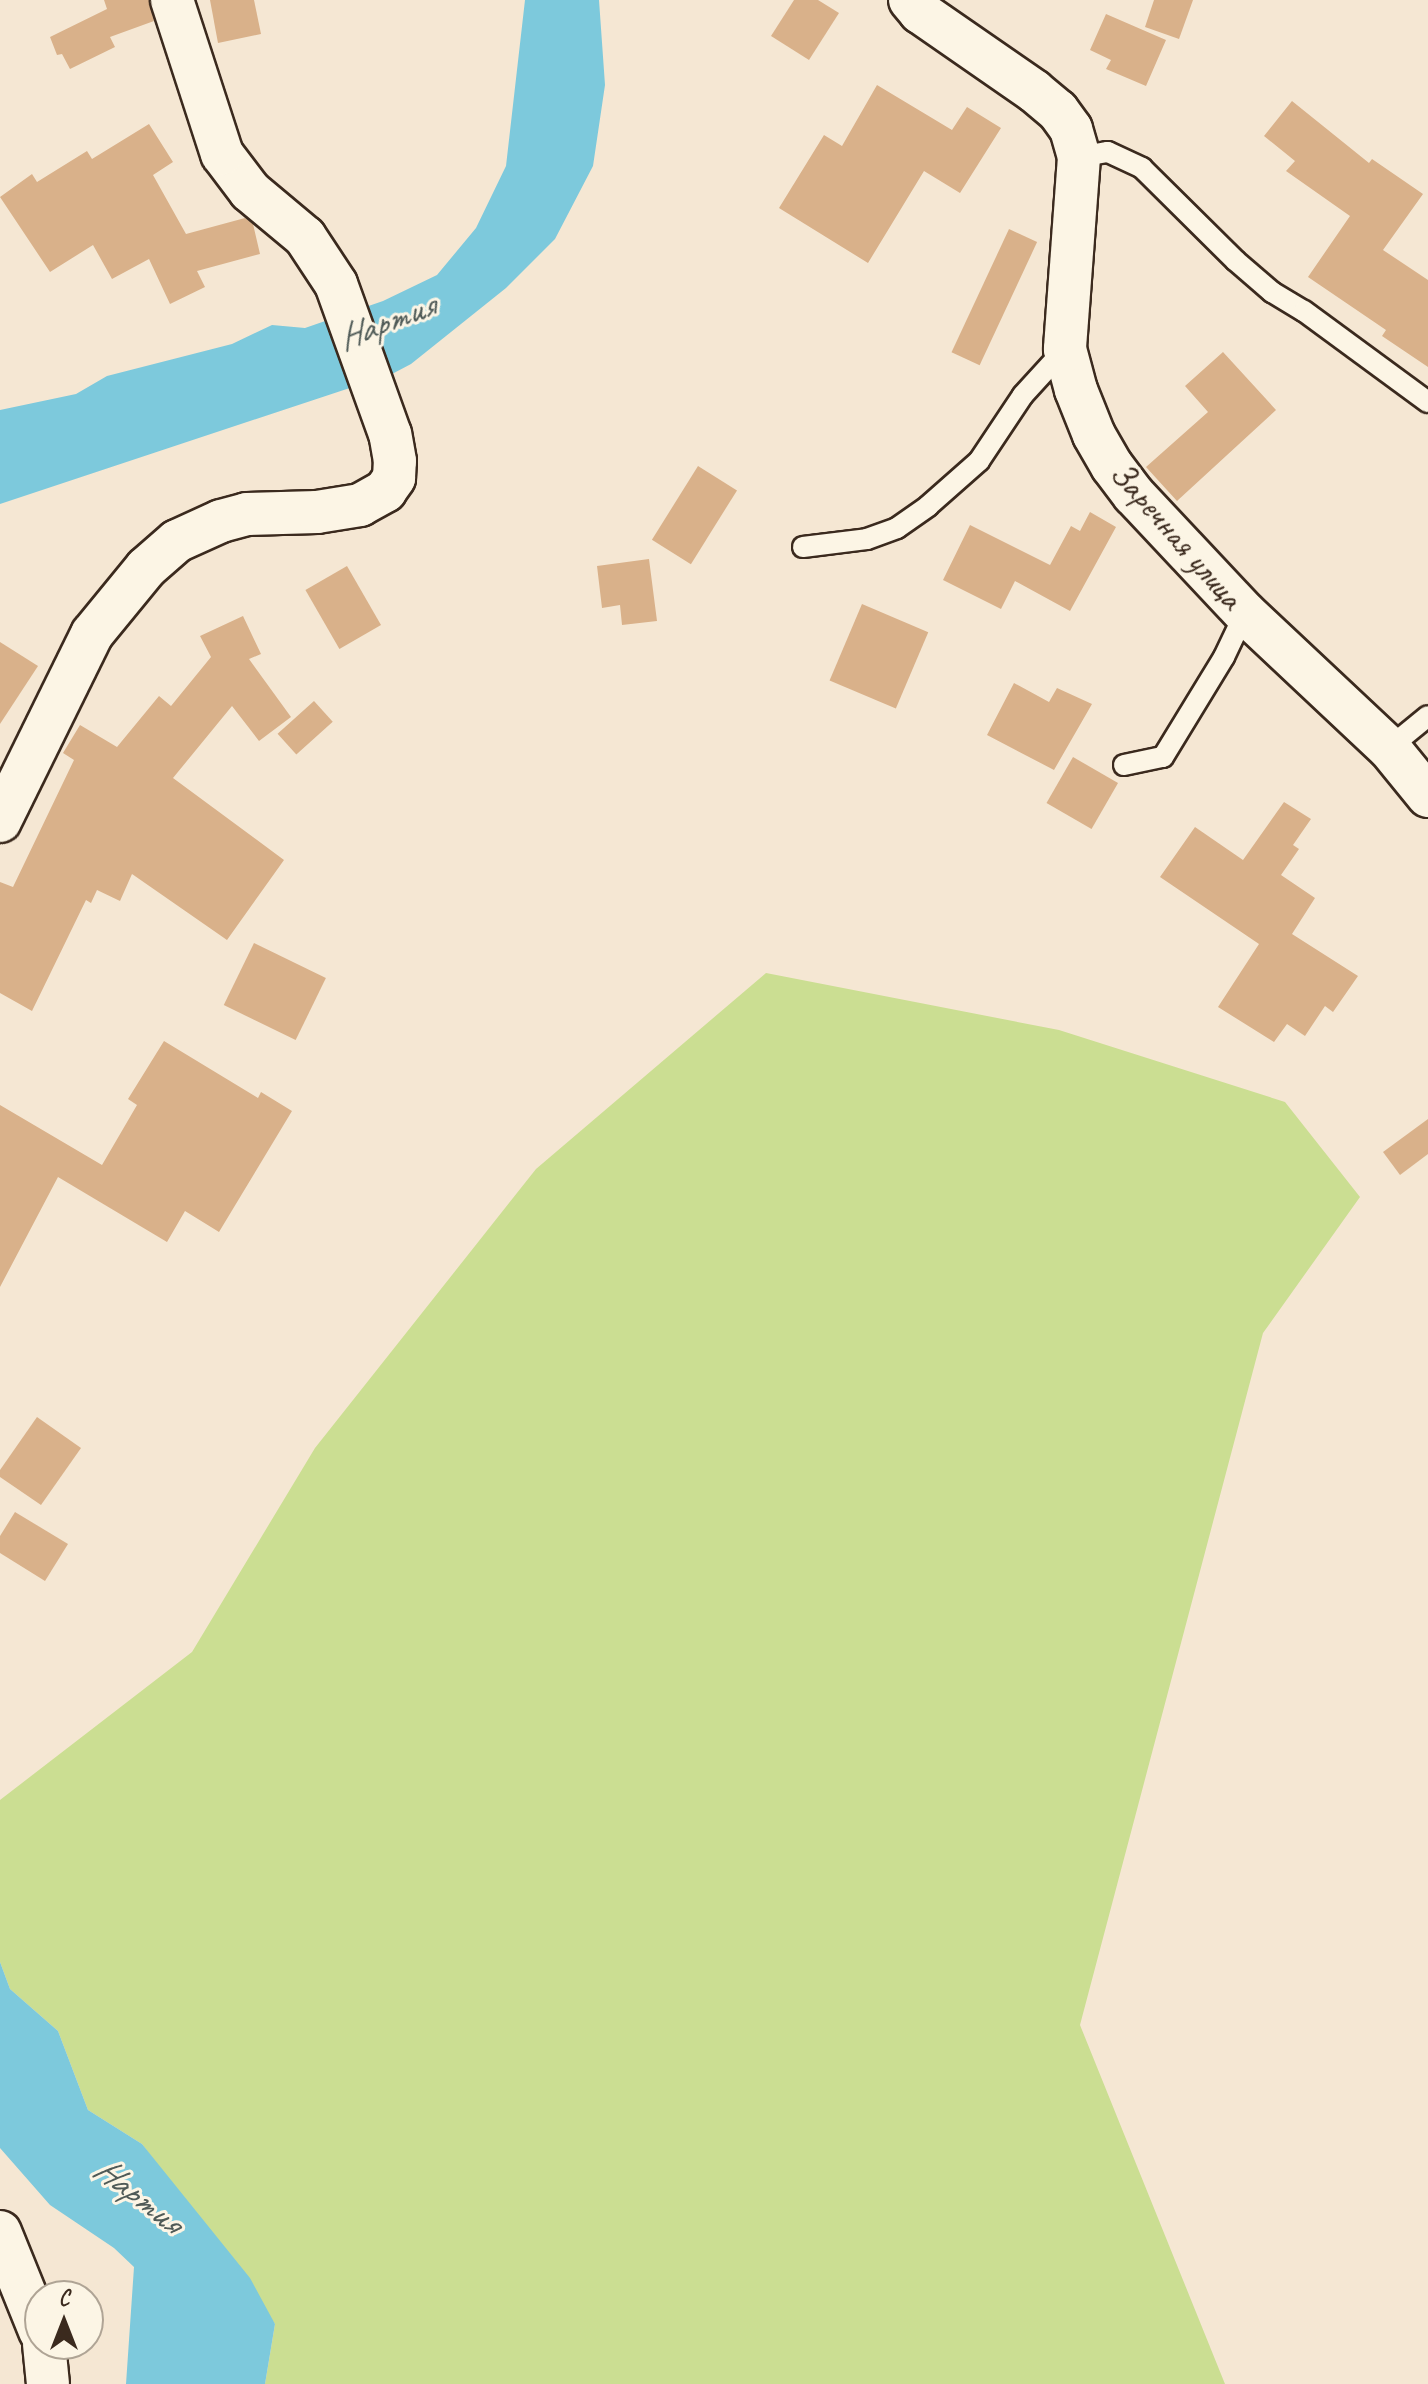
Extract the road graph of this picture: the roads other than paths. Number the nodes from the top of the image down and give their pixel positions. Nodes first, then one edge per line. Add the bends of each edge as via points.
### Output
1 (172, 0) edge
2 (910, 0) edge
3 (1079, 157) junction
4 (1065, 349) junction
5 (1428, 402) edge
6 (803, 547) dead end
7 (1245, 613) junction
8 (1428, 716) edge
9 (1389, 748) junction
10 (1124, 765) dead end
11 (1428, 796) edge
12 (0, 821) edge
13 (0, 2232) edge
14 (24, 2291) edge
15 (46, 2360) edge
16 (48, 2384) edge

1 - 12 street via 222,154 250,191 288,221 324,261 336,284 390,434 394,478 374,498 339,509 276,511 221,521 177,541 146,568 92,634
2 - 3 street, Заречная улица via 1058,111 1071,129
3 - 4 street, Заречная улица
3 - 5 lane via 1108,152 1142,168 1272,292
4 - 6 lane via 1023,395 979,461 928,506 897,528 867,539
4 - 7 street, Заречная улица via 1089,424 1112,466
7 - 9 street, Заречная улица
7 - 10 lane via 1163,757
8 - 9 lane
9 - 11 street, Заречная улица
13 - 14 street
15 - 16 street

